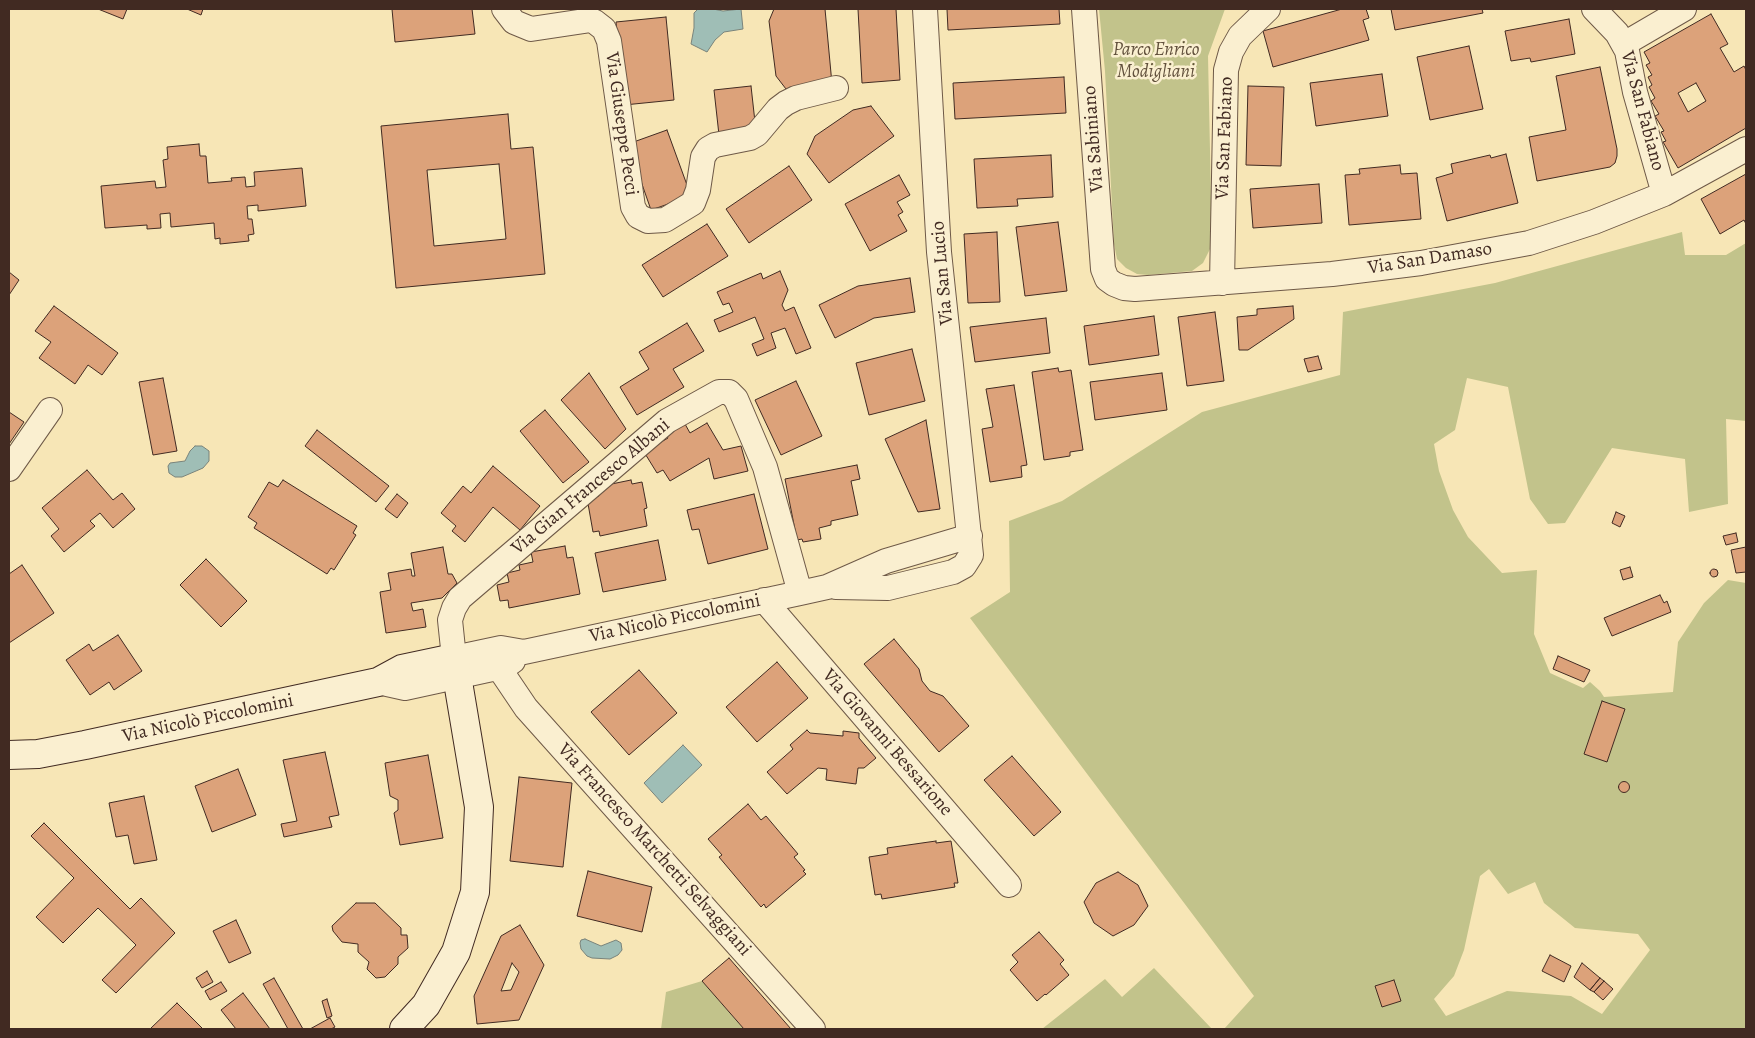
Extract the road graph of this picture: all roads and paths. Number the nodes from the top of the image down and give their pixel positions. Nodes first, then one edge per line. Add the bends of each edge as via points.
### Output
1 (504, 9) edge
2 (925, 9) edge
3 (1084, 9) edge
4 (1268, 9) edge
5 (1594, 9) edge
6 (1684, 9) edge
7 (1624, 44) junction
8 (836, 88) dead end
9 (1746, 149) edge
10 (1664, 194) junction
11 (1103, 270) joint
12 (1222, 283) junction
13 (50, 410) dead end
14 (9, 469) edge
15 (970, 536) joint
16 (800, 593) junction
17 (764, 600) junction
18 (524, 652) junction
19 (455, 668) junction
20 (499, 668) junction
21 (38, 754) junction
22 (9, 755) edge
23 (9, 767) edge
24 (1009, 885) dead end
25 (404, 1029) edge
26 (813, 1029) edge

1 - 8 street, Via Giuseppe Pecci via 514,22 531,29 591,20 604,29 609,41 633,207 638,216 652,222 665,220 693,202 703,157 708,149 757,134 778,110 796,98
2 - 15 street, Via San Lucio via 940,252
3 - 11 street, Via Sabiniano
4 - 12 street, Via San Fabiano via 1240,36 1226,70
5 - 7 street, Via San Fabiano
6 - 7 street
7 - 10 street, Via San Fabiano
9 - 10 street, Via San Damaso
10 - 12 street, Via San Damaso via 1584,225 1529,242 1473,254 1332,274
11 - 12 street, Via San Damaso via 1107,279 1124,288
13 - 14 street
15 - 16 street, Via Nicolò Piccolomini via 970,558 953,572 888,588 826,587
16 - 17 street, Via Nicolò Piccolomini
16 - 19 street, Via Gian Francesco Albani via 765,467 736,399 729,392 719,392 667,421 460,598 450,620
17 - 18 street, Via Nicolò Piccolomini
17 - 24 street, Via Giovanni Bessarione
18 - 19 street, Via Nicolò Piccolomini via 500,648
18 - 20 street, Via Nicolò Piccolomini
19 - 20 street, Via Nicolò Piccolomini
19 - 21 main road, Via Nicolò Piccolomini via 402,669 378,682
19 - 25 main road via 479,807 474,892 456,952 426,1005
20 - 26 street, Via Francesco Marchetti Selvaggiani via 526,708
21 - 22 main road, Via Nicolò Piccolomini
21 - 23 street

